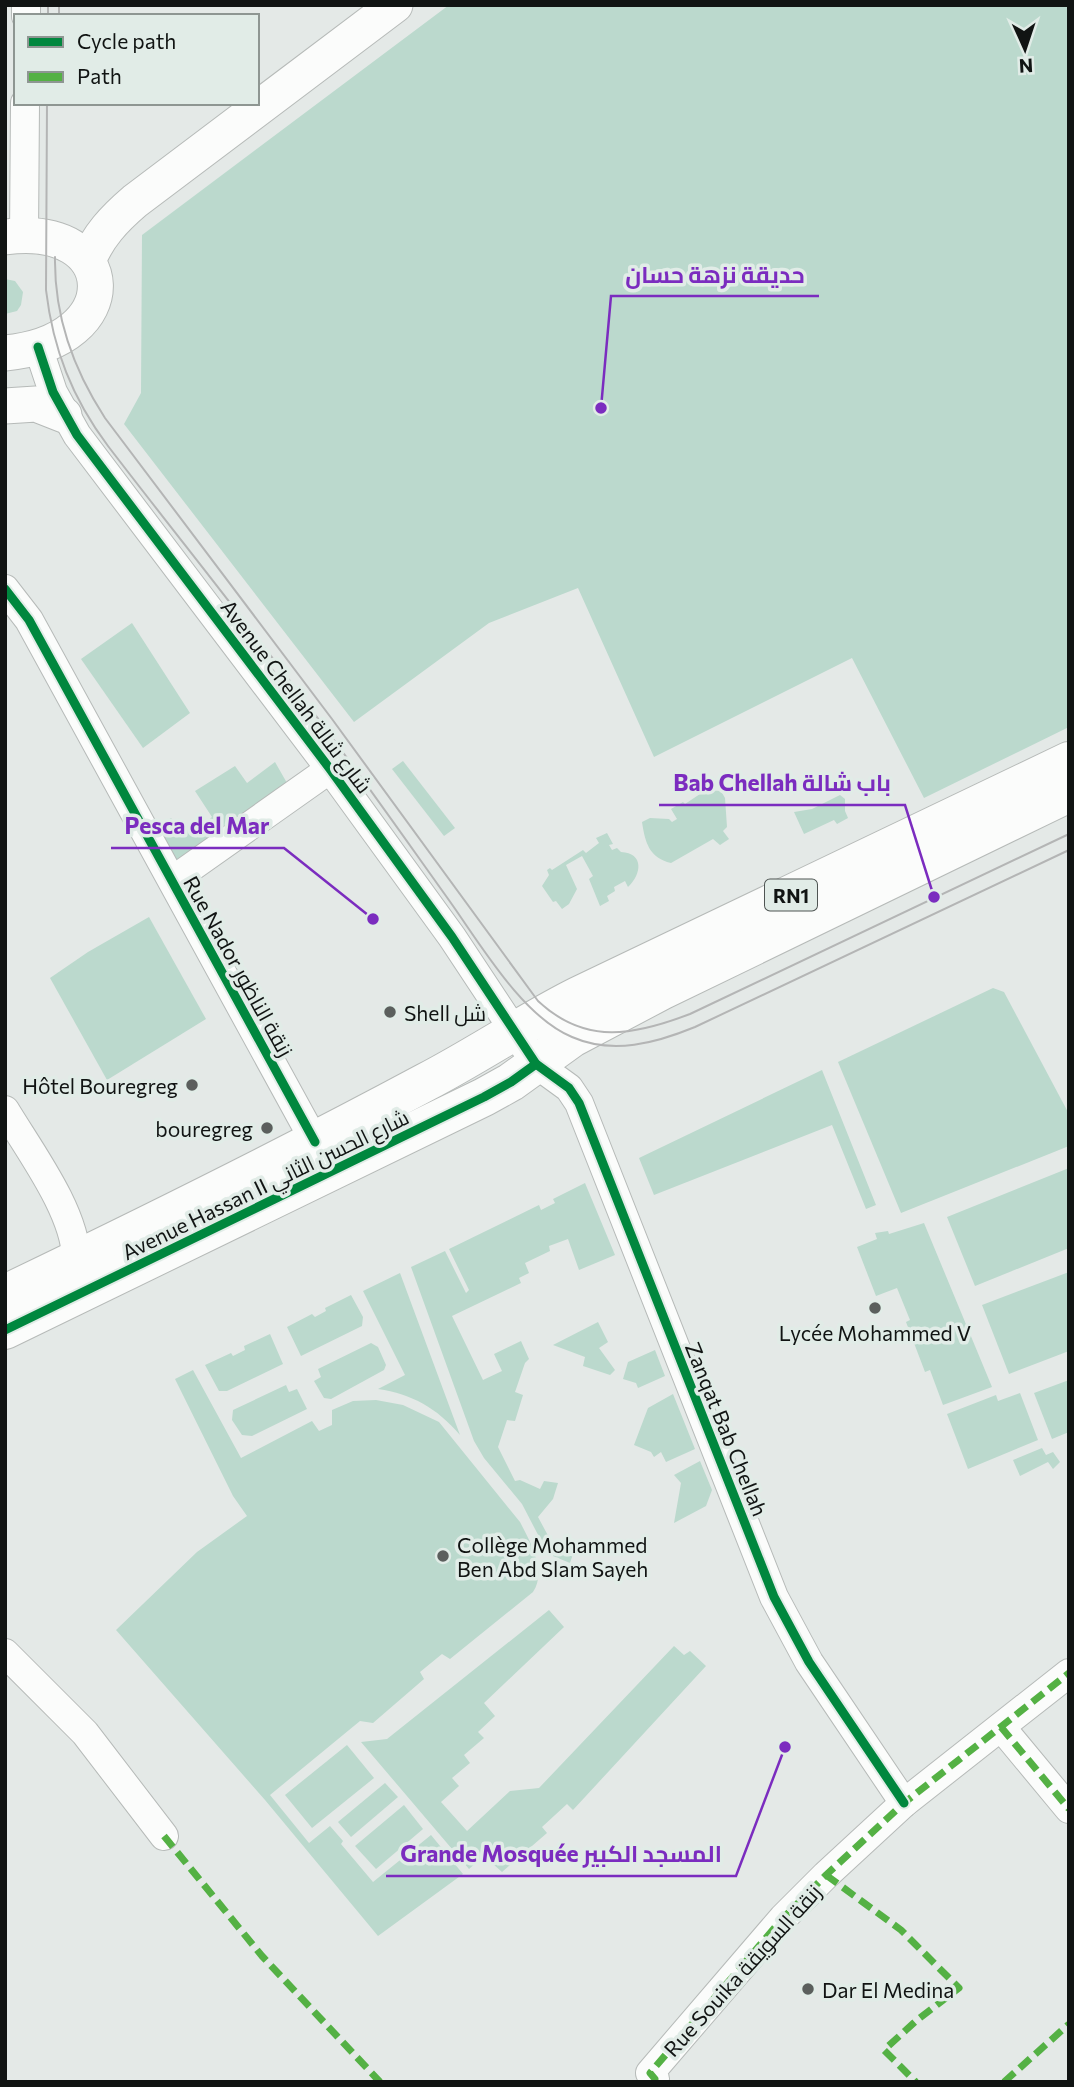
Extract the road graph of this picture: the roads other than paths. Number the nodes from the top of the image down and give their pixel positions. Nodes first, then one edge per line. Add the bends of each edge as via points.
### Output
1 (395, 5) edge
2 (25, 105) edge
3 (15, 237) edge
4 (88, 261) junction
5 (22, 350) edge
6 (5, 406) edge
7 (64, 415) junction
8 (5, 589) edge
9 (1069, 761) edge
10 (330, 769) junction
11 (1069, 793) edge
12 (173, 880) junction
13 (515, 1032) junction
14 (536, 1064) junction
15 (5, 1110) edge
16 (315, 1142) junction
17 (76, 1260) junction
18 (12, 1314) edge
19 (5, 1653) edge
20 (1069, 1673) edge
21 (1001, 1727) junction
22 (904, 1802) junction
23 (1069, 1809) edge
24 (164, 1836) dead end
25 (653, 2082) edge

1 - 4 street via 135,201 102,234
2 - 3 street
3 - 4 street via 46,238 73,248
4 - 5 street via 97,284 86,319
5 - 7 street, Avenue Chellah شارع شالة
6 - 7 street via 36,404
7 - 10 street, Avenue Chellah شارع شالة
8 - 12 street, Rue Nador زنقة الناظور via 29,620
9 - 13 main road, Avenue Hassan II شارع الحسن الثاني / RN1 via 578,996
10 - 12 street
10 - 13 street, Avenue Chellah شارع شالة
11 - 14 main road, Avenue Hassan II شارع الحسن الثاني / RN1 via 661,991 572,1038
12 - 16 street, Rue Nador زنقة الناظور
13 - 14 street, Avenue Chellah شارع شالة
13 - 16 main road, Avenue Hassan II شارع الحسن الثاني / RN1
14 - 18 main road, Avenue Hassan II شارع الحسن الثاني / RN1 via 484,1097
14 - 22 street, Zanqat Bab Chellah via 569,1088 579,1102 774,1597 809,1662
15 - 17 street via 68,1216
16 - 17 main road, Avenue Hassan II شارع الحسن الثاني / RN1
17 - 18 main road, Avenue Hassan II شارع الحسن الثاني / RN1
19 - 24 street via 85,1733
20 - 21 street, Rue Souika زنقة السويقة
21 - 22 street, Rue Souika زنقة السويقة
21 - 23 street
22 - 25 street, Rue Souika زنقة السويقة via 783,1918 650,2073

